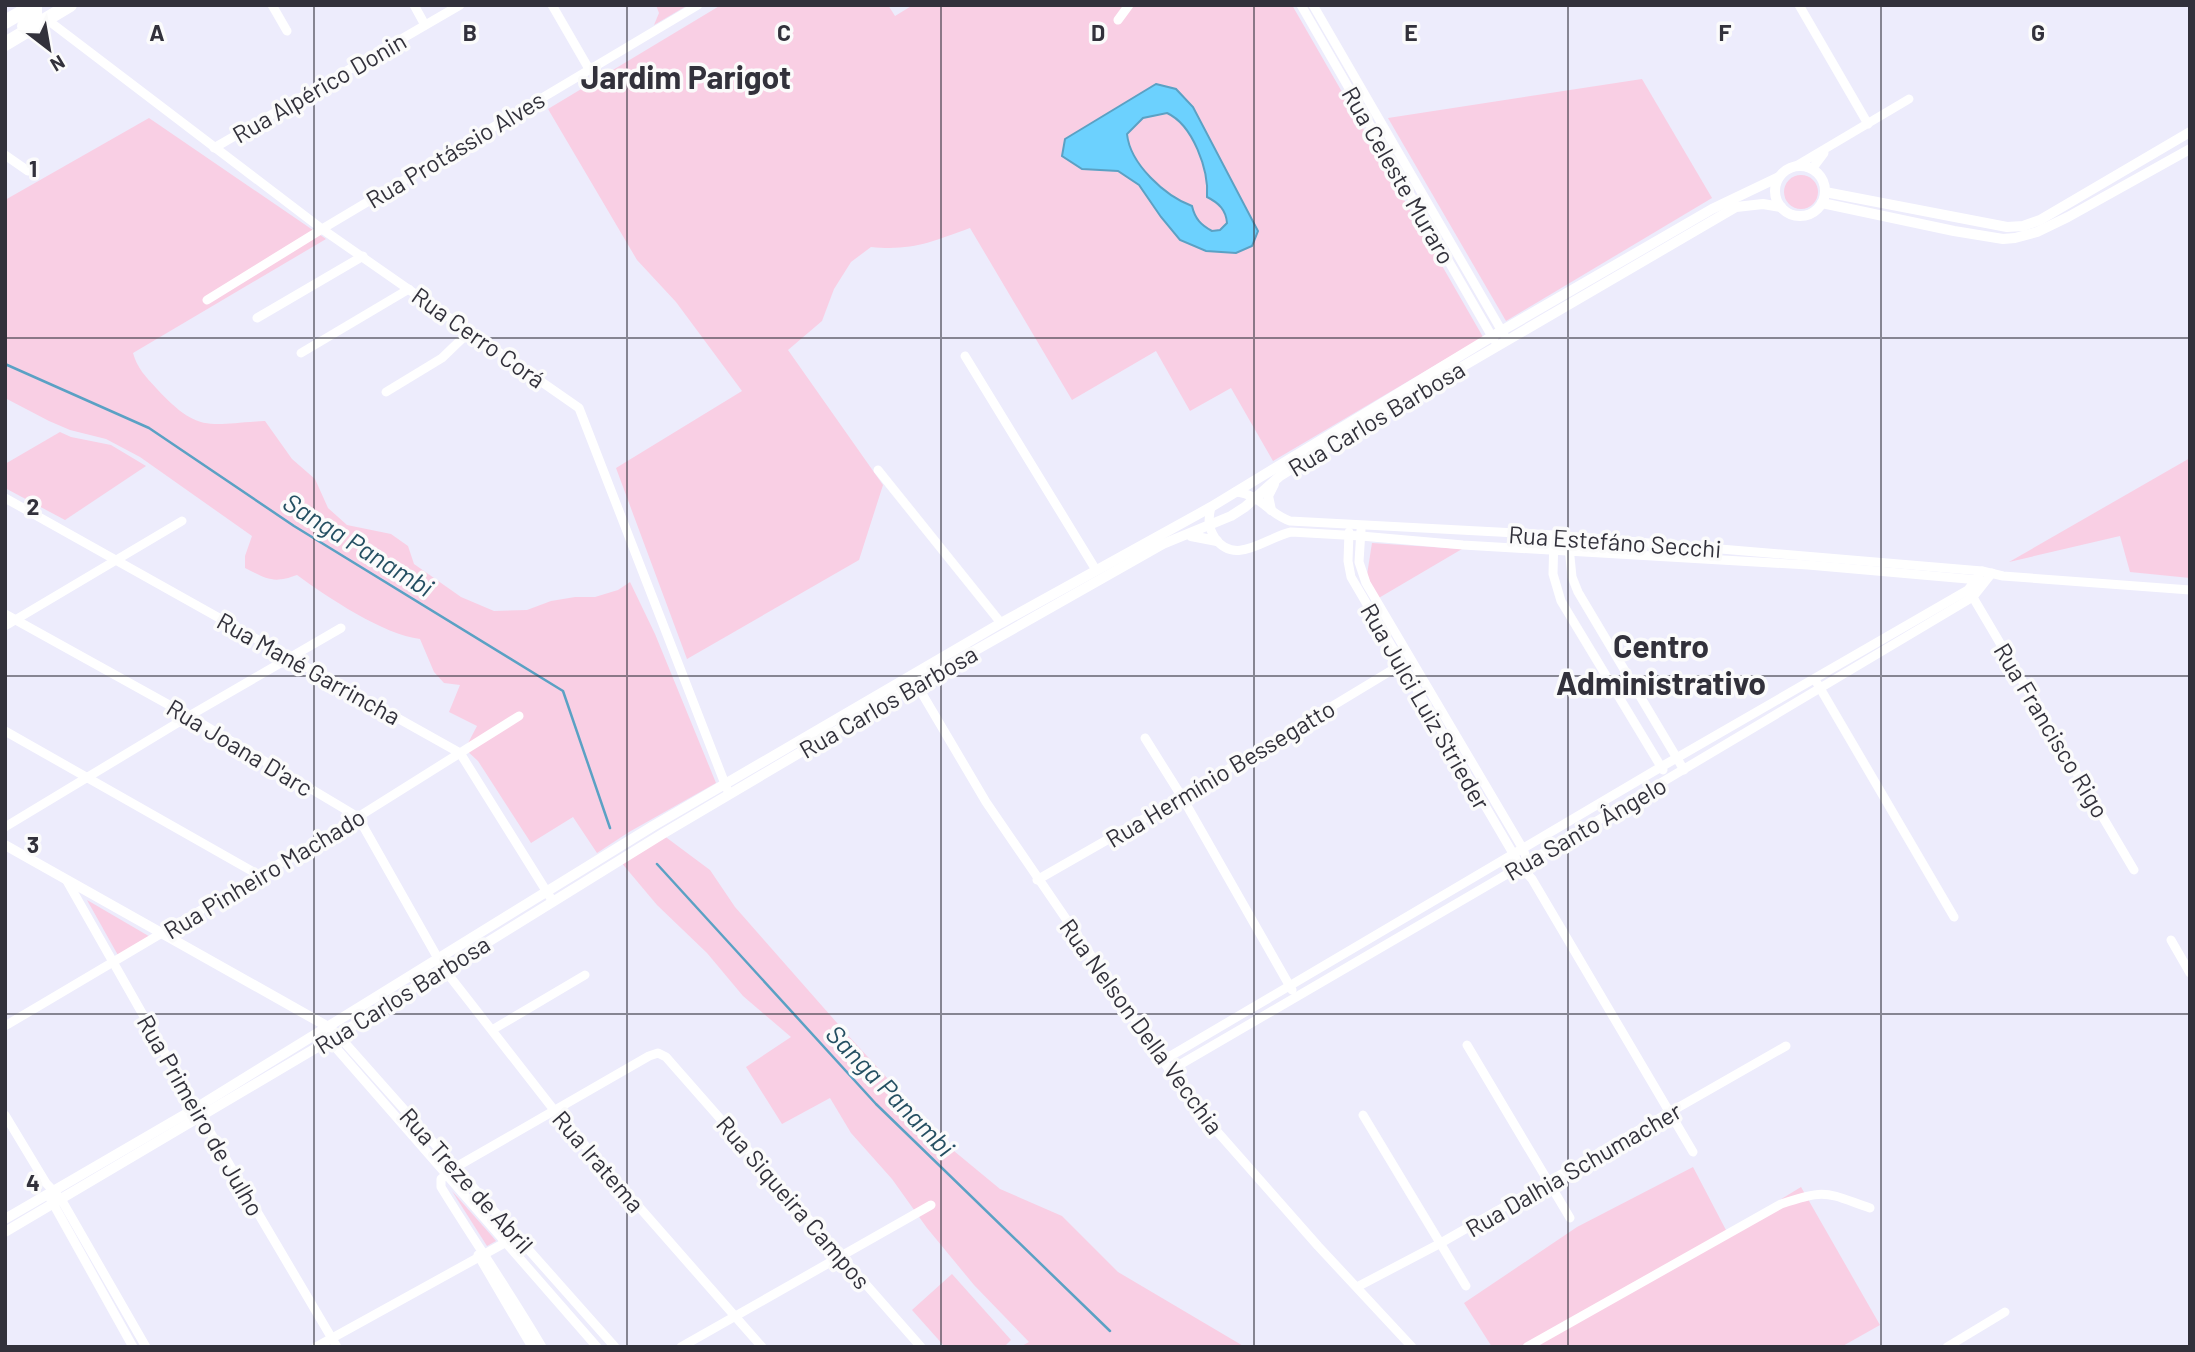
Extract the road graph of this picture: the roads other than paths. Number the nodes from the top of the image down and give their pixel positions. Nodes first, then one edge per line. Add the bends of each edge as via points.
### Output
1 (35, 5) edge
2 (70, 5) edge
3 (272, 5) edge
4 (414, 5) edge
5 (460, 5) edge
6 (552, 5) edge
7 (698, 5) edge
8 (1129, 5) edge
9 (1301, 5) edge
10 (1313, 5) edge
11 (1799, 5) edge
12 (46, 20) junction
13 (1118, 20) dead end
14 (5, 22) edge
15 (425, 25) junction
16 (287, 31) dead end
17 (5, 41) edge
18 (589, 69) junction
19 (1909, 99) dead end
20 (1868, 124) junction
21 (2190, 132) edge
22 (214, 148) junction
23 (1827, 148) junction
24 (2190, 149) edge
25 (5, 155) edge
26 (1796, 166) junction
27 (1812, 169) junction
28 (28, 171) dead end
29 (1779, 177) junction
30 (2096, 194) junction
31 (1823, 197) junction
32 (1781, 207) junction
33 (1958, 218) junction
34 (322, 229) junction
35 (1954, 232) junction
36 (363, 256) junction
37 (409, 289) junction
38 (207, 300) dead end
39 (257, 318) dead end
40 (470, 331) junction
41 (1500, 338) junction
42 (301, 353) dead end
43 (965, 356) dead end
44 (386, 392) dead end
45 (1367, 417) junction
46 (878, 470) dead end
47 (1280, 476) junction
48 (1235, 492) junction
49 (1256, 497) junction
50 (5, 498) edge
51 (1211, 507) junction
52 (1271, 510) junction
53 (182, 521) dead end
54 (1351, 524) junction
55 (1361, 525) junction
56 (1208, 527) junction
57 (1184, 535) junction
58 (1349, 535) junction
59 (1554, 535) junction
60 (1361, 536) junction
61 (1569, 537) junction
62 (1217, 541) junction
63 (1553, 549) junction
64 (1569, 550) junction
65 (1767, 552) junction
66 (117, 561) junction
67 (1765, 562) junction
68 (1096, 570) junction
69 (1984, 576) junction
70 (2190, 590) edge
71 (1971, 593) junction
72 (5, 614) edge
73 (16, 620) junction
74 (1001, 623) junction
75 (5, 626) edge
76 (341, 628) dead end
77 (291, 657) junction
78 (1402, 664) junction
79 (1814, 679) junction
80 (914, 680) junction
81 (1819, 688) junction
82 (189, 716) junction
83 (519, 716) dead end
84 (5, 731) edge
85 (1144, 738) dead end
86 (460, 753) junction
87 (1677, 758) junction
88 (1661, 767) junction
89 (1684, 770) junction
90 (90, 777) junction
91 (1668, 780) junction
92 (727, 789) junction
93 (1182, 797) junction
94 (358, 817) junction
95 (5, 827) edge
96 (5, 845) edge
97 (1523, 849) junction
98 (1513, 854) junction
99 (1524, 865) junction
100 (2134, 870) dead end
101 (259, 875) junction
102 (1037, 880) junction
103 (67, 881) junction
104 (546, 891) junction
105 (553, 901) junction
106 (1954, 917) dead end
107 (163, 933) junction
108 (2171, 940) dead end
109 (112, 963) junction
110 (441, 963) junction
111 (2190, 973) edge
112 (585, 975) dead end
113 (1290, 986) junction
114 (1295, 997) junction
115 (5, 1026) edge
116 (492, 1030) junction
117 (330, 1033) junction
118 (1467, 1045) dead end
119 (1786, 1046) dead end
120 (1162, 1061) junction
121 (1169, 1071) junction
122 (554, 1110) junction
123 (198, 1112) junction
124 (1671, 1113) junction
125 (5, 1115) edge
126 (1363, 1115) dead end
127 (1693, 1152) dead end
128 (456, 1167) junction
129 (447, 1174) junction
130 (1549, 1182) junction
131 (54, 1198) junction
132 (931, 1205) dead end
133 (1870, 1208) dead end
134 (1570, 1217) dead end
135 (5, 1219) edge
136 (5, 1231) edge
137 (517, 1236) junction
138 (506, 1243) junction
139 (1439, 1244) junction
140 (482, 1256) junction
141 (843, 1256) junction
142 (1466, 1286) dead end
143 (1357, 1287) junction
144 (2005, 1312) dead end
145 (734, 1316) junction
146 (331, 1338) junction
147 (1953, 1345) edge
148 (133, 1347) edge
149 (146, 1347) edge
150 (316, 1347) edge
151 (337, 1347) edge
152 (532, 1347) edge
153 (542, 1347) edge
154 (597, 1347) edge
155 (615, 1347) edge
156 (681, 1347) edge
157 (762, 1347) edge
158 (921, 1347) edge
159 (1412, 1347) edge
160 (1527, 1347) edge

1 - 12 street, Rua Cerro Corá
1 - 14 main road
1 - 17 main road via 37,12 31,21
2 - 12 main road
3 - 16 street
4 - 15 street
5 - 15 street, Rua Alpérico Donin
6 - 18 street
7 - 18 street, Rua Protássio Alves
8 - 13 street
9 - 41 street, Rua Celeste Muraro
10 - 41 street, Rua Celeste Muraro
11 - 20 street
12 - 17 main road
12 - 22 street, Rua Cerro Corá
15 - 22 street, Rua Alpérico Donin
18 - 34 street, Rua Protássio Alves
19 - 20 street, Rua Carlos Barbosa
20 - 23 street, Rua Carlos Barbosa
21 - 30 street, Rua Carlos Barbosa
22 - 34 street, Rua Cerro Corá
23 - 26 street, Rua Carlos Barbosa
23 - 27 street, Rua Carlos Barbosa
24 - 30 street, Rua Carlos Barbosa
25 - 28 street
26 - 27 street
26 - 29 street, Rua Carlos Barbosa
27 - 31 street via 1824,183
29 - 32 street via 1775,192
29 - 41 street, Rua Carlos Barbosa via 1712,209
30 - 33 street, Rua Carlos Barbosa via 2023,226 2007,228
30 - 35 street, Rua Carlos Barbosa via 2037,232 2015,238
31 - 32 street, Rua Carlos Barbosa via 1817,209 1802,216
31 - 33 street, Rua Carlos Barbosa
31 - 35 street, Rua Carlos Barbosa
32 - 41 street, Rua Carlos Barbosa via 1736,207
33 - 35 street
34 - 36 street, Rua Cerro Corá
34 - 38 street, Rua Protássio Alves
36 - 37 street, Rua Cerro Corá
36 - 39 street
37 - 40 street, Rua Cerro Corá
37 - 42 street
40 - 44 street via 442,358
40 - 92 street, Rua Cerro Corá via 579,408
41 - 45 street, Rua Carlos Barbosa
43 - 68 street
45 - 47 street, Rua Carlos Barbosa
45 - 48 street, Rua Carlos Barbosa
46 - 74 street
47 - 49 street, Rua Carlos Barbosa
47 - 52 street via 1268,496
48 - 49 street, Rua Estefáno Secchi
48 - 51 street, Rua Carlos Barbosa
49 - 52 street, Rua Estefáno Secchi
49 - 56 street, Rua Carlos Barbosa
50 - 66 street, Rua Mané Garrincha
51 - 56 street
51 - 68 street, Rua Carlos Barbosa
52 - 54 street, Rua Estefáno Secchi via 1290,521
53 - 66 street
54 - 55 street, Rua Estefáno Secchi
54 - 58 street, Rua Julci Luiz Strieder
55 - 59 street, Rua Estefáno Secchi
55 - 60 street, Rua Julci Luiz Strieder
56 - 57 street, Rua Carlos Barbosa
56 - 62 street
57 - 62 street
57 - 80 street, Rua Carlos Barbosa
58 - 60 street
58 - 62 street via 1282,534 1240,551
58 - 78 street, Rua Julci Luiz Strieder via 1351,577
59 - 61 street, Rua Estefáno Secchi
59 - 63 street
60 - 63 street
60 - 97 street, Rua Julci Luiz Strieder via 1359,562 1366,583
61 - 64 street
61 - 65 street, Rua Estefáno Secchi
63 - 64 street
63 - 88 street via 1553,574 1561,601
64 - 67 street
64 - 87 street via 1578,592
65 - 67 street
65 - 69 street, Rua Estefáno Secchi
66 - 73 street
66 - 77 street, Rua Mané Garrincha
67 - 69 street
68 - 74 street, Rua Carlos Barbosa
69 - 70 street, Rua Estefáno Secchi
69 - 71 street, Rua Santo Ângelo
71 - 79 street, Rua Santo Ângelo
71 - 81 street, Rua Santo Ângelo
71 - 100 street, Rua Francisco Rigo
72 - 73 street, Rua Joana D'arc
73 - 75 street
73 - 82 street, Rua Joana D'arc
74 - 80 street, Rua Carlos Barbosa
76 - 77 street
77 - 82 street
77 - 86 street, Rua Mané Garrincha
78 - 93 street, Rua Hermínio Bessegatto
78 - 98 street, Rua Julci Luiz Strieder
79 - 81 street
79 - 87 street, Rua Santo Ângelo
80 - 92 street, Rua Carlos Barbosa
80 - 102 street, Rua Nelson Della Vecchia
81 - 89 street, Rua Santo Ângelo
81 - 106 street
82 - 90 street
82 - 94 street, Rua Joana D'arc
83 - 86 street, Rua Pinheiro Machado
84 - 90 street
85 - 93 street
86 - 94 street, Rua Pinheiro Machado
86 - 104 street, Rua Mané Garrincha
87 - 88 street, Rua Santo Ângelo
87 - 89 street
88 - 91 street
88 - 97 street, Rua Santo Ângelo
89 - 91 street, Rua Santo Ângelo
90 - 95 street
90 - 101 street
91 - 99 street, Rua Santo Ângelo
92 - 104 street, Rua Carlos Barbosa
92 - 105 street, Rua Carlos Barbosa
93 - 102 street, Rua Hermínio Bessegatto
93 - 113 street
94 - 101 street, Rua Pinheiro Machado
94 - 110 street, Rua Joana D'arc
96 - 103 street, Rua Treze de Abril
97 - 98 street, Rua Santo Ângelo
97 - 99 street, Rua Julci Luiz Strieder
98 - 99 street, Rua Julci Luiz Strieder
98 - 113 street, Rua Santo Ângelo
99 - 114 street, Rua Santo Ângelo
99 - 124 street, Rua Julci Luiz Strieder
101 - 107 street, Rua Pinheiro Machado
102 - 120 street, Rua Nelson Della Vecchia
103 - 107 street, Rua Treze de Abril
103 - 109 street, Rua Primeiro de Julho
104 - 105 street, Rua Mané Garrincha
104 - 110 street, Rua Carlos Barbosa
105 - 110 street, Rua Carlos Barbosa
107 - 109 street, Rua Pinheiro Machado
107 - 117 street, Rua Treze de Abril via 315,1019
108 - 111 street
109 - 115 street, Rua Pinheiro Machado
109 - 123 street, Rua Primeiro de Julho
110 - 116 street, Rua Iratema
110 - 117 street, Rua Carlos Barbosa
112 - 116 street
113 - 114 street
113 - 120 street, Rua Santo Ângelo
114 - 121 street, Rua Santo Ângelo
116 - 122 street, Rua Iratema
117 - 123 street, Rua Carlos Barbosa
117 - 128 street, Rua Treze de Abril
117 - 129 street, Rua Treze de Abril
118 - 130 street
119 - 124 street, Rua Dalhia Schumacher
120 - 121 street, Rua Nelson Della Vecchia
121 - 143 street, Rua Nelson Della Vecchia via 1192,1103
122 - 128 street
122 - 141 street, Rua Siqueira Campos via 649,1056 658,1053 666,1057
122 - 145 street, Rua Iratema
123 - 131 street, Rua Carlos Barbosa
123 - 146 street, Rua Primeiro de Julho
124 - 127 street, Rua Julci Luiz Strieder
124 - 130 street, Rua Dalhia Schumacher
125 - 131 street
126 - 139 street
128 - 137 street, Rua Treze de Abril
129 - 138 street, Rua Treze de Abril
129 - 140 street via 441,1187
130 - 134 street
130 - 139 street, Rua Dalhia Schumacher
131 - 135 street, Rua Carlos Barbosa
131 - 136 street, Rua Carlos Barbosa
131 - 148 street
131 - 149 street
132 - 141 street
133 - 160 street via 1829,1193 1781,1204
137 - 138 street
137 - 155 street, Rua Treze de Abril
138 - 140 street
138 - 154 street, Rua Treze de Abril
139 - 142 street
139 - 143 street, Rua Dalhia Schumacher
140 - 146 street
140 - 152 street
140 - 153 street
141 - 145 street
141 - 158 street, Rua Siqueira Campos
143 - 159 street, Rua Nelson Della Vecchia
144 - 147 street
145 - 156 street
145 - 157 street, Rua Iratema
146 - 150 street
146 - 151 street, Rua Primeiro de Julho

